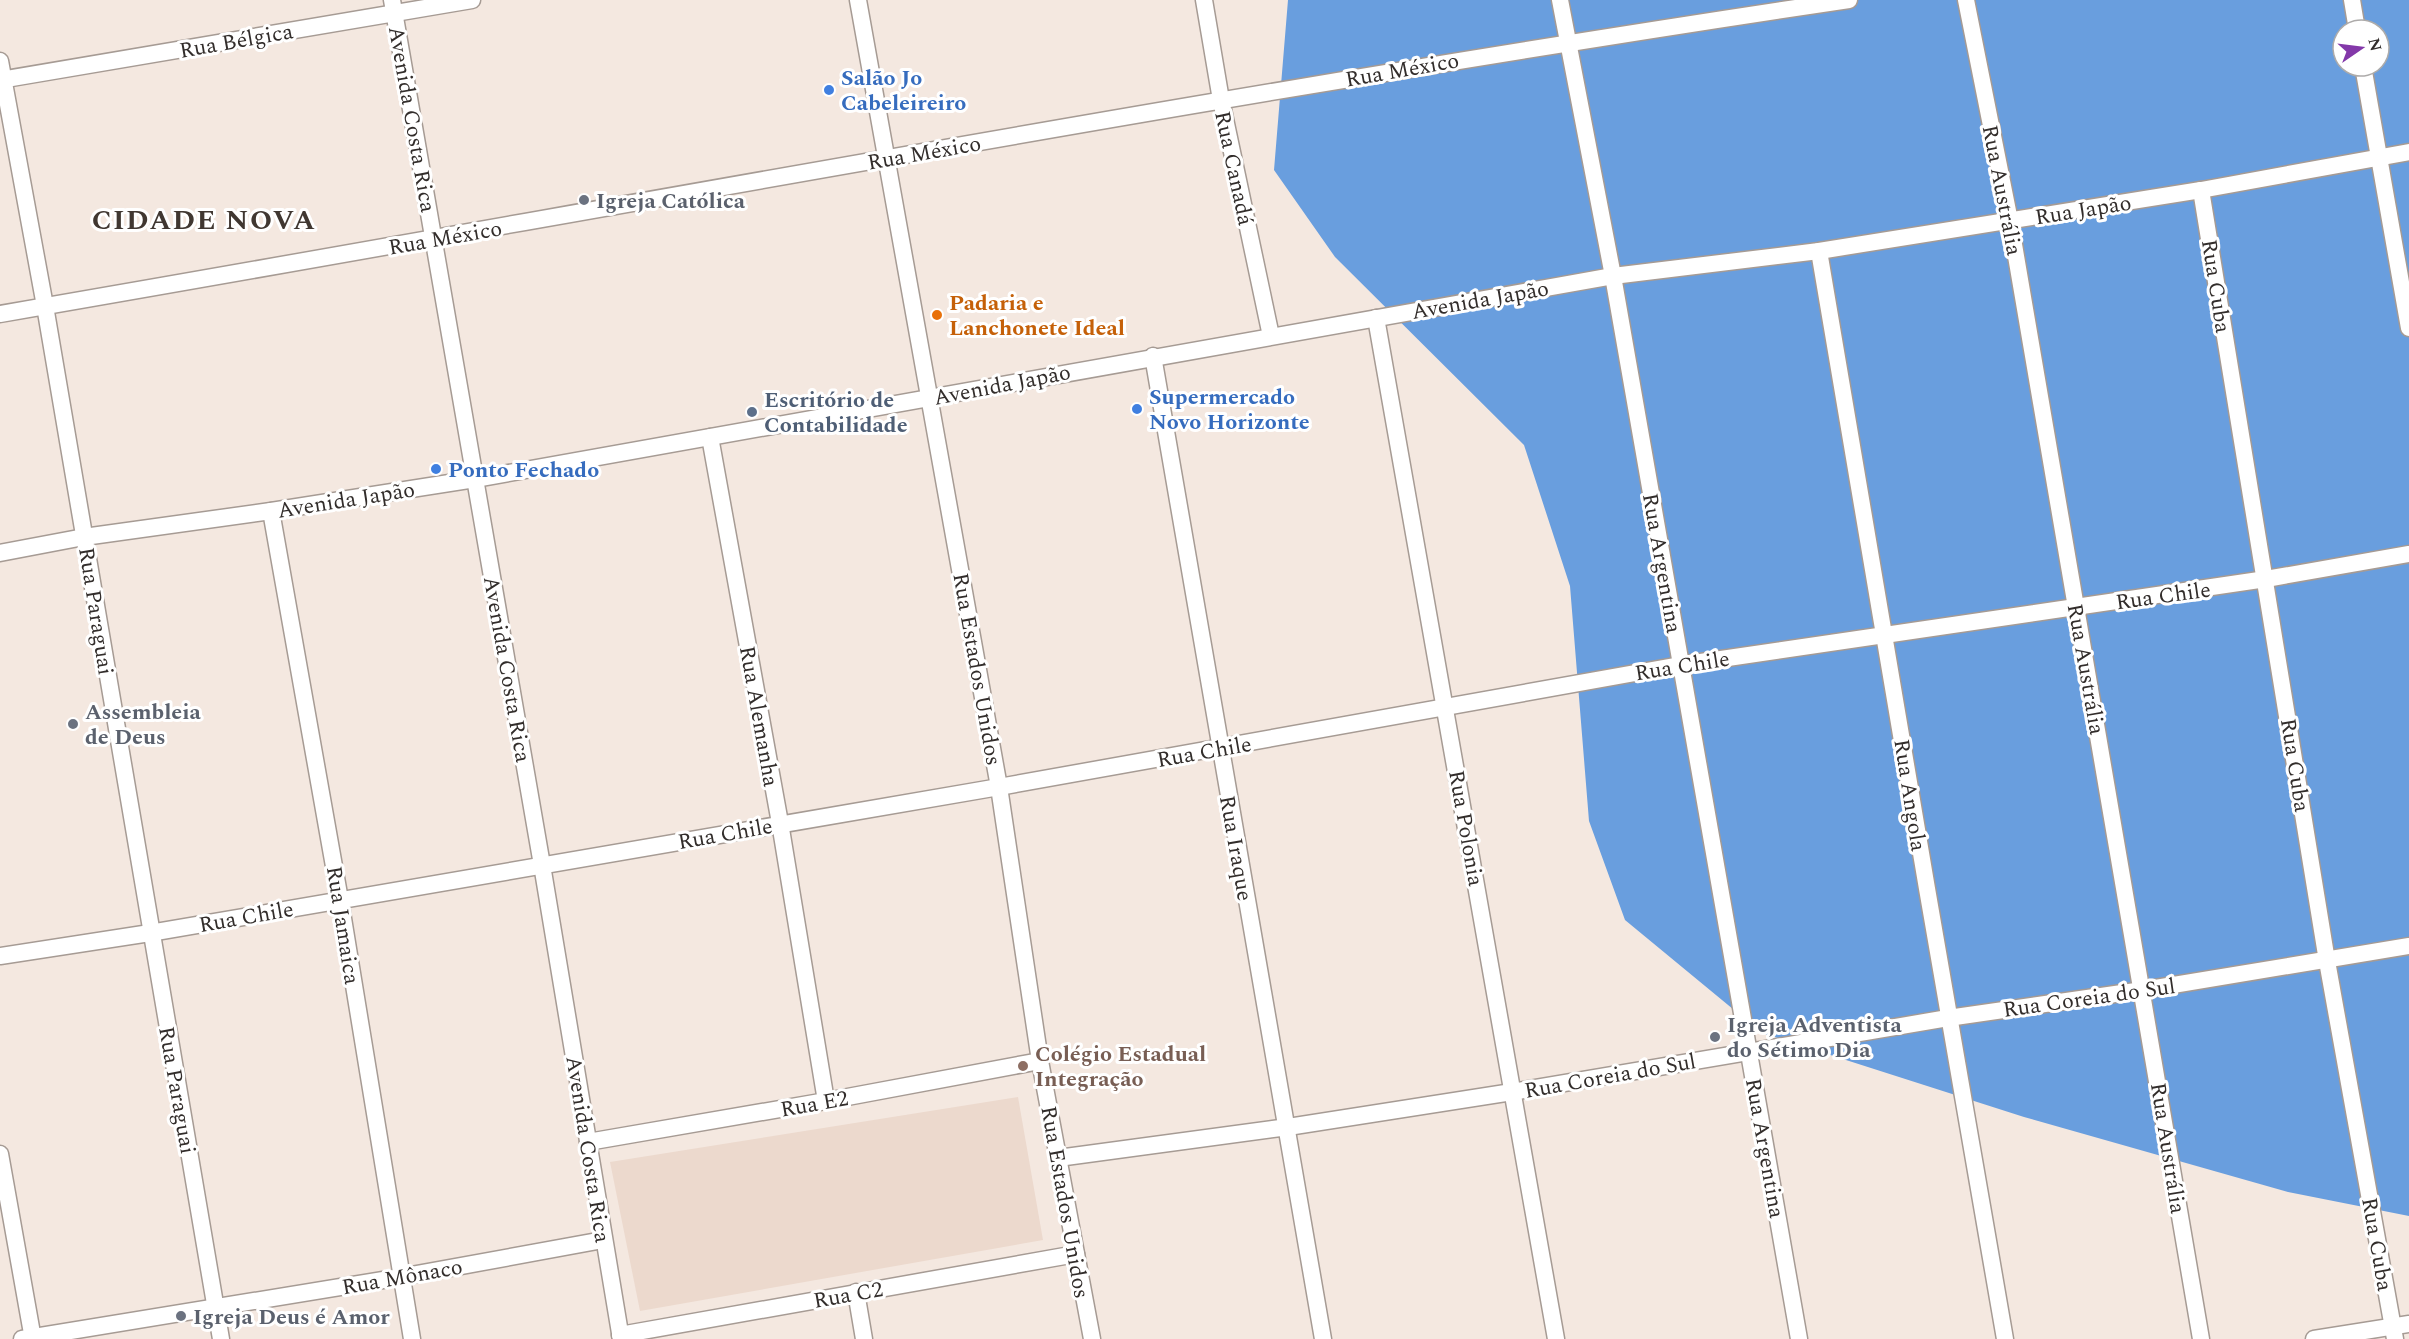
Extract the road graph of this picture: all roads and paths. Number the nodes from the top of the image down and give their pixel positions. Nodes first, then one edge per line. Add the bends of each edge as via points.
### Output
1 (472, 0) edge
2 (858, 0) edge
3 (1204, 0) edge
4 (1560, 0) edge
5 (1849, 0) edge
6 (1966, 0) edge
7 (2352, 0) edge
8 (393, 6) edge
9 (2355, 18) edge
10 (1568, 42) junction
11 (0, 62) edge
12 (2365, 78) edge
13 (2, 80) edge
14 (1221, 100) junction
15 (2409, 152) edge
16 (2378, 157) junction
17 (888, 159) junction
18 (2201, 190) junction
19 (2010, 221) junction
20 (433, 239) junction
21 (1819, 250) junction
22 (1613, 276) junction
23 (45, 306) junction
24 (0, 314) edge
25 (1376, 318) junction
26 (2409, 328) edge
27 (1271, 336) junction
28 (1153, 356) junction
29 (930, 398) junction
30 (710, 437) junction
31 (475, 479) junction
32 (271, 511) junction
33 (84, 537) junction
34 (0, 553) edge
35 (2409, 554) edge
36 (2266, 579) junction
37 (2076, 608) junction
38 (1885, 633) junction
39 (1680, 665) junction
40 (1446, 706) junction
41 (1219, 748) junction
42 (999, 787) junction
43 (780, 823) junction
44 (542, 865) junction
45 (340, 900) junction
46 (150, 933) junction
47 (2409, 946) edge
48 (0, 956) edge
49 (2328, 960) junction
50 (2143, 990) junction
51 (1948, 1018) junction
52 (1749, 1051) junction
53 (1040, 1061) junction
54 (1512, 1092) junction
55 (826, 1101) junction
56 (1288, 1127) junction
57 (588, 1142) junction
58 (0, 1154) edge
59 (1059, 1158) junction
60 (603, 1240) junction
61 (1076, 1254) junction
62 (401, 1277) junction
63 (856, 1292) junction
64 (216, 1307) junction
65 (2399, 1330) edge
66 (620, 1337) edge
67 (29, 1338) edge
68 (221, 1339) edge
69 (412, 1339) edge
70 (864, 1339) edge
71 (1092, 1339) edge
72 (1323, 1339) edge
73 (1556, 1339) edge
74 (1799, 1339) edge
75 (2005, 1339) edge
76 (2201, 1339) edge
77 (2314, 1339) edge

1 - 8 street, Rua Bélgica
2 - 17 street, Rua Estados Unidos
3 - 14 street, Rua Canadá
4 - 10 street, Rua Argentina
5 - 10 street, Rua México
6 - 19 street, Rua Austrália
7 - 9 street
8 - 13 street, Rua Bélgica
8 - 20 street, Avenida Costa Rica
10 - 14 street, Rua México
10 - 22 street, Rua Argentina
11 - 13 street, Rua Paraguai
12 - 16 street
13 - 23 street, Rua Paraguai
14 - 17 street, Rua México
14 - 27 street, Rua Canadá
15 - 16 street, Rua Japão
16 - 18 street, Rua Japão
16 - 26 street
17 - 20 street, Rua México
17 - 29 street, Rua Estados Unidos
18 - 19 street, Rua Japão
18 - 36 street, Rua Cuba
19 - 21 street, Rua Japão
19 - 37 street, Rua Austrália
20 - 23 street, Rua México
20 - 31 street, Avenida Costa Rica
21 - 22 street, Rua Japão
21 - 38 street, Rua Angola
22 - 25 street, Avenida Japão
22 - 39 street, Rua Argentina
23 - 24 street, Rua México
23 - 33 street, Rua Paraguai
25 - 27 street, Avenida Japão
25 - 40 street, Rua Polonia
27 - 28 street, Avenida Japão
28 - 29 street, Avenida Japão
28 - 41 street, Rua Iraque
29 - 30 street, Avenida Japão
29 - 42 street, Rua Estados Unidos
30 - 31 street, Avenida Japão
30 - 43 street, Rua Alemanha
31 - 32 street, Avenida Japão
31 - 44 street, Avenida Costa Rica
32 - 33 street, Avenida Japão
32 - 45 street, Rua Jamaica
33 - 34 street, Avenida Japão
33 - 46 street, Rua Paraguai
35 - 36 street, Rua Chile
36 - 37 street, Rua Chile
36 - 49 street, Rua Cuba
37 - 38 street, Rua Chile
37 - 50 street, Rua Austrália
38 - 39 street, Rua Chile
38 - 51 street, Rua Angola
39 - 40 street, Rua Chile
39 - 52 street, Rua Argentina
40 - 41 street, Rua Chile
40 - 54 street, Rua Polonia
41 - 42 street, Rua Chile
41 - 56 street, Rua Iraque
42 - 43 street, Rua Chile
42 - 53 street, Rua Estados Unidos
43 - 44 street, Rua Chile
43 - 55 street, Rua Alemanha
44 - 45 street, Rua Chile
44 - 57 street, Avenida Costa Rica
45 - 46 street, Rua Chile
45 - 62 street, Rua Jamaica
46 - 48 street, Rua Chile
46 - 64 street, Rua Paraguai
47 - 49 street, Rua Coreia do Sul
49 - 50 street, Rua Coreia do Sul
49 - 65 street, Rua Cuba
50 - 51 street, Rua Coreia do Sul
50 - 76 street, Rua Austrália
51 - 52 street, Rua Coreia do Sul
51 - 75 street, Rua Angola
52 - 54 street, Rua Coreia do Sul
52 - 74 street, Rua Argentina
53 - 55 street, Rua E2
53 - 59 street, Rua Estados Unidos
54 - 56 street, Rua Coreia do Sul
54 - 73 street, Rua Polonia
55 - 57 street, Rua E2
56 - 59 street, Rua Coreia do Sul
56 - 72 street, Rua Iraque
57 - 60 street, Avenida Costa Rica
58 - 67 street
59 - 61 street, Rua Estados Unidos
60 - 62 street, Rua Mônaco
60 - 66 street, Avenida Costa Rica
61 - 63 street, Rua C2
61 - 71 street, Rua Estados Unidos
62 - 64 street, Rua Mônaco
62 - 69 street, Rua Jamaica
63 - 66 street, Rua C2
63 - 70 street
64 - 67 street, Rua Mônaco
64 - 68 street, Rua Paraguai
65 - 77 street

